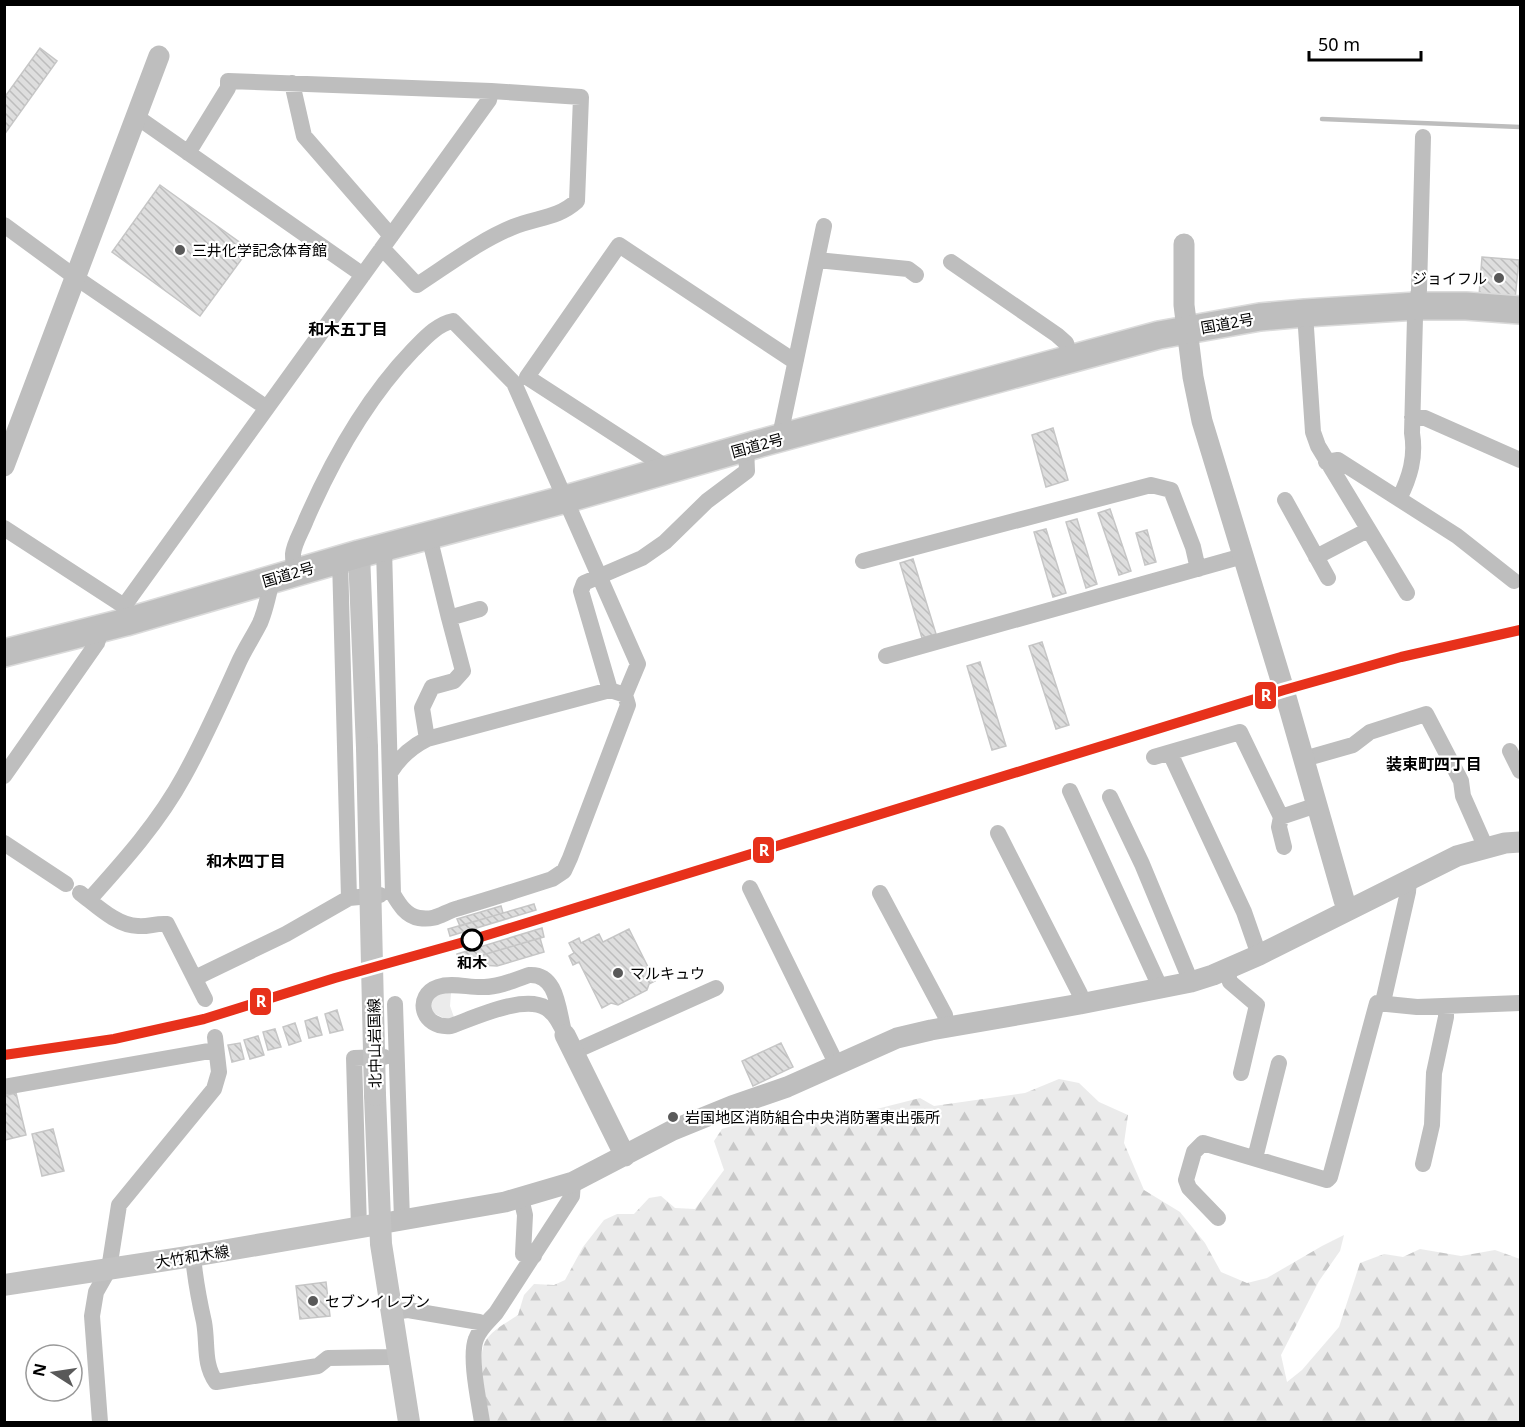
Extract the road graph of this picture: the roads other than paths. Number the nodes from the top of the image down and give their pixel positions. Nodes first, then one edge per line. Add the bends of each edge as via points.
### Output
1 (159, 56) dead end
2 (292, 83) junction
3 (491, 91) junction
4 (137, 117) junction
5 (1424, 137) dead end
6 (188, 153) junction
7 (4, 225) edge
8 (824, 226) dead end
9 (386, 242) junction
10 (1184, 244) dead end
11 (818, 260) junction
12 (951, 262) dead end
13 (363, 275) junction
14 (916, 275) dead end
15 (75, 277) junction
16 (1416, 306) junction
17 (1521, 310) edge
18 (1305, 313) junction
19 (1187, 330) junction
20 (1071, 358) junction
21 (796, 360) junction
22 (267, 408) junction
23 (1412, 417) junction
24 (10, 435) edge
25 (783, 438) junction
26 (746, 447) junction
27 (1521, 460) edge
28 (1326, 462) junction
29 (4, 466) edge
30 (669, 469) junction
31 (566, 499) junction
32 (1399, 499) junction
33 (1285, 500) dead end
34 (4, 528) edge
35 (1368, 530) junction
36 (429, 536) junction
37 (361, 554) junction
38 (1243, 556) junction
39 (1316, 557) junction
40 (863, 561) dead end
41 (1198, 569) junction
42 (600, 575) junction
43 (283, 576) junction
44 (1328, 578) dead end
45 (1514, 581) dead end
46 (1407, 593) dead end
47 (480, 609) dead end
48 (117, 618) junction
49 (449, 618) junction
50 (4, 653) edge
51 (886, 656) dead end
52 (617, 693) junction
53 (427, 739) junction
54 (1510, 751) dead end
55 (1304, 759) junction
56 (1521, 771) edge
57 (390, 773) junction
58 (4, 776) edge
59 (1070, 791) dead end
60 (1110, 797) dead end
61 (1317, 805) junction
62 (1281, 817) junction
63 (998, 833) dead end
64 (1521, 842) edge
65 (4, 843) edge
66 (1284, 847) dead end
67 (1486, 848) junction
68 (1409, 880) junction
69 (750, 888) dead end
70 (78, 892) junction
71 (880, 893) dead end
72 (393, 894) junction
73 (349, 898) junction
74 (1348, 909) junction
75 (1259, 955) junction
76 (1227, 970) junction
77 (195, 978) junction
78 (1191, 982) junction
79 (1160, 987) junction
80 (716, 988) dead end
81 (205, 999) dead end
82 (1383, 1002) junction
83 (1521, 1003) edge
84 (395, 1004) dead end
85 (1080, 1004) junction
86 (1446, 1006) junction
87 (947, 1027) junction
88 (569, 1044) junction
89 (397, 1056) junction
90 (1279, 1063) dead end
91 (837, 1065) junction
92 (1241, 1073) dead end
93 (4, 1087) edge
94 (625, 1156) junction
95 (1255, 1158) junction
96 (1423, 1164) dead end
97 (573, 1182) junction
98 (521, 1198) junction
99 (1218, 1218) dead end
100 (402, 1220) junction
101 (369, 1226) junction
102 (193, 1256) junction
103 (534, 1257) junction
104 (109, 1269) junction
105 (4, 1285) edge
106 (392, 1312) junction
107 (483, 1326) junction
108 (398, 1355) junction
109 (100, 1422) edge
110 (409, 1422) edge
111 (482, 1422) edge

1 - 4 street
2 - 3 street
2 - 6 street via 228,81 228,88
2 - 9 street via 304,136
3 - 9 street via 489,100
3 - 9 street via 581,98 577,201 565,211 514,226 489,239 417,285
4 - 6 street
4 - 15 street
5 - 16 street
6 - 13 street
7 - 15 street
8 - 11 street
9 - 13 street
10 - 19 street
11 - 14 street via 908,269
11 - 21 street
12 - 20 street via 1057,335 1066,343
13 - 22 street
15 - 22 street
15 - 24 street
16 - 17 highway, 国道2号
16 - 18 highway, 国道2号
16 - 23 street
18 - 19 highway, 国道2号
18 - 28 street via 1313,432
19 - 20 highway, 国道2号
19 - 38 street via 1202,421
20 - 25 highway, 国道2号
21 - 25 street via 781,431
21 - 30 street via 619,245 527,377
22 - 48 street
23 - 27 street via 1425,418
23 - 32 street via 1414,450 1408,481
24 - 29 street
25 - 26 highway, 国道2号
26 - 30 highway, 国道2号
26 - 42 street via 747,471 707,501 665,542 642,558
28 - 32 street via 1338,460
28 - 35 street
30 - 31 highway, 国道2号
31 - 36 highway, 国道2号
31 - 42 street
31 - 43 street via 514,383 459,326 453,321 446,322 425,337 373,396 340,449
32 - 45 street via 1457,536
33 - 39 street
34 - 48 street
35 - 39 street
35 - 46 street
36 - 37 highway, 国道2号
36 - 49 street
37 - 43 highway, 国道2号
37 - 57 street
37 - 73 street via 346,790
37 - 101 main road, 北中山岩国線, bridge via 375,1095
38 - 41 street
38 - 55 street
39 - 44 street
40 - 41 street via 1150,485 1171,490
41 - 51 street
42 - 52 street via 638,664
42 - 52 street via 584,583 581,591
43 - 48 highway, 国道2号
43 - 70 street via 184,777 126,860
47 - 49 street
48 - 50 highway, 国道2号
48 - 58 street
49 - 53 street via 463,671 454,681 432,687 422,708
52 - 53 street
52 - 72 street via 628,705 564,871 552,879 436,918 408,914
53 - 57 street via 398,761
54 - 56 street
55 - 61 street
55 - 67 street via 1353,745 1370,732 1426,714 1461,781 1463,796
57 - 72 street
59 - 79 street
60 - 78 street
61 - 62 street
61 - 74 street
62 - 66 street
62 - 75 street via 1240,732 1162,755 1244,912
63 - 85 street via 1080,994
64 - 67 street
65 - 70 street
67 - 68 street via 1457,856
68 - 74 street
68 - 82 street
69 - 91 street
70 - 77 street via 123,924 167,924
71 - 87 street via 945,1015
72 - 73 street
73 - 77 street
74 - 75 street
75 - 76 street
76 - 78 street
76 - 92 street via 1230,982 1257,1005
77 - 81 street
78 - 79 street
79 - 85 street
80 - 88 street
82 - 86 street
82 - 95 street via 1377,1003 1330,1177 1327,1180
83 - 86 street
84 - 89 street
85 - 87 street
86 - 96 street via 1434,1073 1432,1125
87 - 91 street via 897,1038
88 - 88 street via 554,1014 537,1004 517,1004 442,1027 427,1017 425,1000 429,992 446,985 491,987 538,975 551,986
88 - 94 street
89 - 100 street
89 - 101 street via 354,1059
90 - 95 street
91 - 94 street via 673,1130
93 - 104 street via 215,1044 219,1072 214,1089 119,1204
94 - 97 street
95 - 99 street via 1207,1143 1194,1152 1186,1180
97 - 98 street
97 - 103 street via 573,1196
98 - 100 street
98 - 103 street via 525,1215 523,1254
100 - 101 street
101 - 102 main road, 大竹和木線
101 - 106 main road, 北中山岩国線
102 - 104 main road, 大竹和木線
102 - 108 street via 208,1370 216,1382 318,1366 328,1358
103 - 107 street
104 - 105 main road, 大竹和木線
104 - 109 street via 96,1292 92,1316
106 - 107 street via 408,1310 479,1322
106 - 108 main road, 北中山岩国線
107 - 111 street via 474,1349
108 - 110 main road, 北中山岩国線

